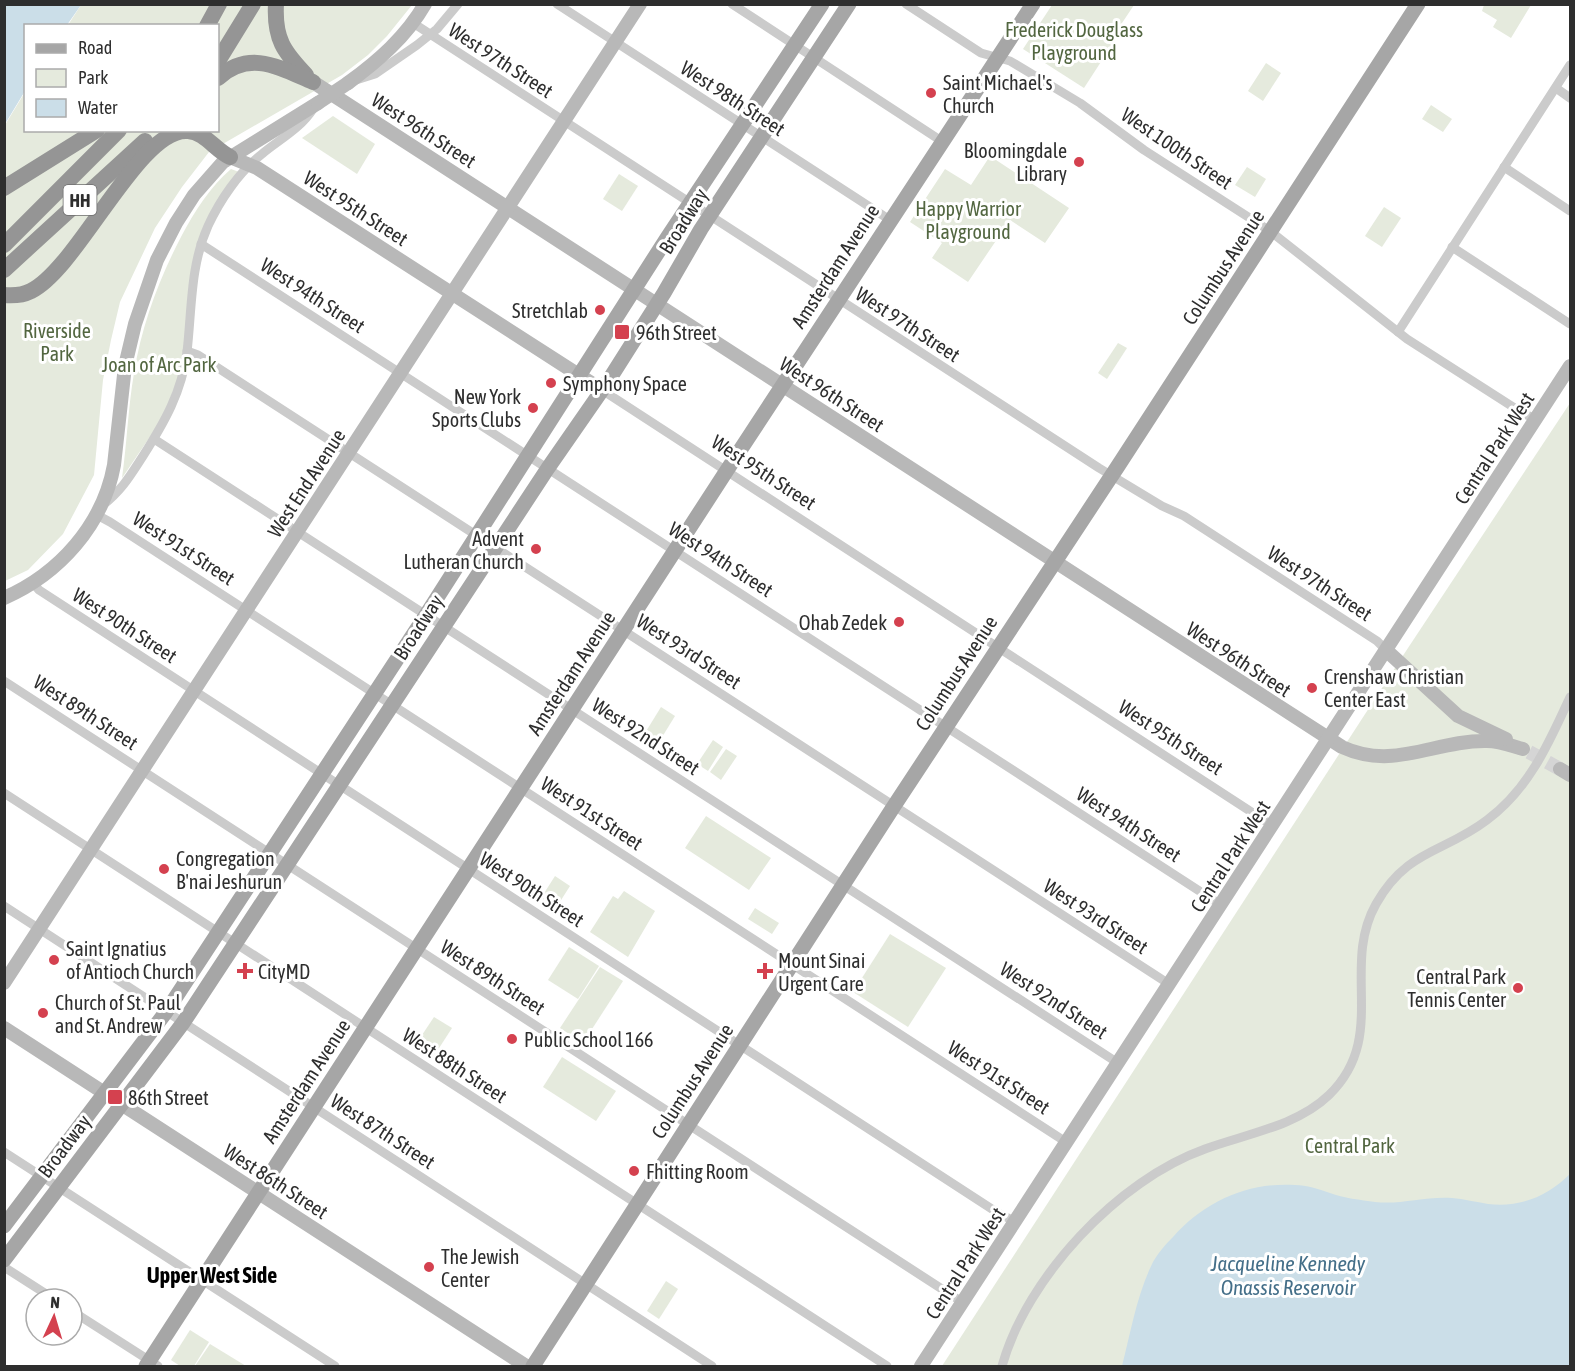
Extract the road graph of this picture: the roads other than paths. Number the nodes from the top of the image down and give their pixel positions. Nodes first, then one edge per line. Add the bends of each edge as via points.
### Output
1 (219, 4) edge
2 (253, 4) edge
3 (276, 4) edge
4 (425, 4) edge
5 (458, 4) edge
6 (557, 4) edge
7 (640, 4) edge
8 (732, 4) edge
9 (822, 4) edge
10 (849, 4) edge
11 (906, 4) edge
12 (1033, 4) edge
13 (1418, 4) edge
14 (413, 23) junction
15 (208, 24) edge
16 (429, 35) junction
17 (615, 43) junction
18 (795, 45) junction
19 (813, 57) junction
20 (219, 59) edge
21 (997, 59) junction
22 (1570, 65) edge
23 (219, 77) edge
24 (313, 82) junction
25 (348, 83) junction
26 (1556, 88) junction
27 (1570, 98) edge
28 (318, 103) junction
29 (564, 122) junction
30 (742, 125) junction
31 (94, 132) edge
32 (117, 132) edge
33 (154, 132) edge
34 (180, 132) edge
35 (191, 132) edge
36 (761, 137) junction
37 (943, 142) junction
38 (230, 157) junction
39 (251, 165) junction
40 (1504, 167) junction
41 (4, 188) edge
42 (690, 204) junction
43 (508, 208) junction
44 (1570, 210) edge
45 (709, 216) junction
46 (890, 220) junction
47 (1270, 231) junction
48 (201, 244) junction
49 (4, 246) edge
50 (1452, 247) junction
51 (4, 270) edge
52 (635, 289) junction
53 (453, 293) junction
54 (4, 295) edge
55 (838, 300) junction
56 (657, 304) junction
57 (1570, 324) edge
58 (1398, 332) junction
59 (187, 351) junction
60 (1570, 366) edge
61 (401, 373) junction
62 (578, 375) junction
63 (782, 385) junction
64 (602, 390) junction
65 (1536, 419) junction
66 (154, 439) junction
67 (349, 452) junction
68 (528, 455) junction
69 (548, 468) junction
70 (726, 471) junction
71 (1112, 476) junction
72 (99, 511) junction
73 (297, 532) junction
74 (476, 535) junction
75 (496, 547) junction
76 (675, 550) junction
77 (1054, 562) junction
78 (33, 583) junction
79 (4, 598) edge
80 (247, 610) junction
81 (426, 615) junction
82 (444, 626) junction
83 (623, 630) junction
84 (998, 648) junction
85 (1387, 651) junction
86 (4, 681) edge
87 (194, 691) junction
88 (375, 693) junction
89 (1570, 697) edge
90 (392, 705) junction
91 (572, 710) junction
92 (947, 727) junction
93 (1329, 740) junction
94 (143, 770) junction
95 (322, 774) junction
96 (339, 786) junction
97 (522, 788) junction
98 (4, 793) edge
99 (894, 806) junction
100 (1273, 826) junction
101 (91, 849) junction
102 (270, 854) junction
103 (287, 864) junction
104 (469, 870) junction
105 (844, 886) junction
106 (1221, 905) junction
107 (4, 906) edge
108 (39, 929) junction
109 (219, 932) junction
110 (235, 943) junction
111 (417, 949) junction
112 (792, 964) junction
113 (4, 983) edge
114 (1170, 984) junction
115 (166, 1012) junction
116 (183, 1023) junction
117 (4, 1028) edge
118 (366, 1029) junction
119 (739, 1045) junction
120 (1118, 1063) junction
121 (105, 1093) junction
122 (122, 1104) junction
123 (314, 1108) junction
124 (688, 1125) junction
125 (1066, 1142) junction
126 (4, 1152) edge
127 (42, 1176) junction
128 (59, 1187) junction
129 (258, 1193) junction
130 (638, 1205) junction
131 (1016, 1222) junction
132 (4, 1226) edge
133 (4, 1260) edge
134 (4, 1267) edge
135 (202, 1280) junction
136 (585, 1284) junction
137 (35, 1287) edge
138 (962, 1302) junction
139 (84, 1319) edge
140 (151, 1365) edge
141 (335, 1366) edge
142 (526, 1366) edge
143 (533, 1366) edge
144 (712, 1366) edge
145 (887, 1366) edge
146 (921, 1366) edge
147 (1002, 1366) edge

1 - 15 highway
2 - 20 highway
3 - 24 highway via 277,28 285,51
4 - 14 main road
5 - 16 street
6 - 17 street, West 98th Street
7 - 17 main road, West End Avenue
8 - 18 street
9 - 18 main road, Broadway
10 - 19 main road, Broadway
11 - 21 street, West 100th Street via 981,53
12 - 21 main road, Amsterdam Avenue
13 - 47 main road, Columbus Avenue
14 - 16 street, West 97th Street
14 - 25 main road via 377,62
16 - 25 street via 375,74
16 - 29 street, West 97th Street
17 - 29 main road, West End Avenue
17 - 30 street, West 98th Street
18 - 19 street
18 - 30 main road, Broadway
19 - 36 main road, Broadway
19 - 37 street
21 - 37 main road, Amsterdam Avenue
21 - 47 street, West 100th Street via 1010,61 1080,103 1144,150
22 - 26 street
23 - 24 highway via 239,65 259,63
24 - 43 main road, West 96th Street
25 - 28 main road, bridge
26 - 27 street
26 - 40 street
28 - 38 main road
28 - 39 street via 304,123
29 - 42 street, West 97th Street
29 - 43 main road, West End Avenue
30 - 36 street, West 98th Street
30 - 42 main road, Broadway
31 - 41 highway
32 - 49 highway, HH
33 - 51 highway, HH
34 - 54 highway via 169,135 142,158 45,282 25,293
35 - 38 highway
36 - 45 main road, Broadway
36 - 46 street, West 98th Street
37 - 46 main road, Amsterdam Avenue
38 - 39 main road, West 95th Street
38 - 72 main road via 184,210 147,286 128,352 111,481
39 - 48 street via 222,200
39 - 53 main road, West 95th Street
40 - 44 street
40 - 50 street
42 - 45 street, West 97th Street
42 - 52 main road, Broadway
43 - 52 main road, West 96th Street
43 - 53 main road, West End Avenue
45 - 55 street, West 97th Street
45 - 56 main road, Broadway
46 - 55 main road, Amsterdam Avenue
47 - 58 street, West 100th Street
47 - 71 main road, Columbus Avenue
48 - 59 street
48 - 61 street, West 94th Street
50 - 57 street
50 - 58 street
52 - 56 main road, West 96th Street
52 - 62 main road, Broadway
53 - 61 main road, West End Avenue
53 - 62 main road, West 95th Street
55 - 63 main road, Amsterdam Avenue
55 - 71 street, West 97th Street
56 - 63 main road, West 96th Street
56 - 64 main road, Broadway
58 - 65 street, West 100th Street
59 - 66 street via 175,399
59 - 67 street, West 93rd Street
60 - 65 main road, Central Park West
61 - 67 main road, West End Avenue
61 - 68 street, West 94th Street
62 - 64 main road, West 95th Street
62 - 68 main road, Broadway
63 - 70 main road, Amsterdam Avenue
63 - 77 main road, West 96th Street
64 - 69 main road, Broadway
64 - 70 street, West 95th Street
65 - 85 main road, Central Park West
66 - 72 street via 120,491
66 - 73 street, West 92nd Street
67 - 73 main road, West End Avenue
67 - 74 street, West 93rd Street
68 - 69 street, West 94th Street
68 - 74 main road, Broadway
69 - 75 main road, Broadway
69 - 76 street, West 94th Street
70 - 76 main road, Amsterdam Avenue
70 - 84 street, West 95th Street
71 - 77 main road, Columbus Avenue
71 - 85 street, West 97th Street via 1184,516
72 - 78 main road via 68,553
72 - 80 street, West 91st Street via 110,522
73 - 80 main road, West End Avenue
73 - 81 street, West 92nd Street
74 - 75 street, West 93rd Street
74 - 81 main road, Broadway
75 - 82 main road, Broadway
75 - 83 street, West 93rd Street
76 - 83 main road, Amsterdam Avenue
76 - 92 street, West 94th Street
77 - 84 main road, Columbus Avenue
77 - 93 main road, West 96th Street
78 - 79 main road
78 - 87 street, West 90th Street
80 - 87 main road, West End Avenue
80 - 88 street, West 91st Street
81 - 82 street, West 92nd Street
81 - 88 main road, Broadway
82 - 90 main road, Broadway
82 - 91 street, West 92nd Street
83 - 91 main road, Amsterdam Avenue
83 - 99 street, West 93rd Street
84 - 92 main road, Columbus Avenue
84 - 100 street, West 95th Street
85 - 93 main road, Central Park West
85 - 93 main road, West 96th Street via 1458,716 1526,751 1482,741 1378,758
86 - 94 street, West 89th Street
87 - 94 main road, West End Avenue
87 - 95 street, West 90th Street
88 - 90 street, West 91st Street
88 - 95 main road, Broadway
89 - 147 street via 1543,755 1511,799 1474,830 1413,861 1392,880 1377,902 1361,950 1360,1039 1335,1088 1301,1115 1175,1161 1119,1199 1051,1272 1017,1327
90 - 96 main road, Broadway
90 - 97 street, West 91st Street
91 - 97 main road, Amsterdam Avenue
91 - 105 street, West 92nd Street
92 - 99 main road, Columbus Avenue
92 - 106 street, West 94th Street
93 - 100 main road, Central Park West
94 - 101 main road, West End Avenue
94 - 102 street, West 89th Street
95 - 96 street, West 90th Street
95 - 102 main road, Broadway
96 - 103 main road, Broadway
96 - 104 street, West 90th Street
97 - 104 main road, Amsterdam Avenue
97 - 112 street, West 91st Street
98 - 101 street, West 88th Street
99 - 105 main road, Columbus Avenue
99 - 114 street, West 93rd Street
100 - 106 main road, Central Park West
101 - 108 main road, West End Avenue
101 - 109 street, West 88th Street
102 - 103 street, West 89th Street
102 - 109 main road, Broadway
103 - 110 main road, Broadway
103 - 111 street, West 89th Street
104 - 111 main road, Amsterdam Avenue
104 - 119 street, West 90th Street
105 - 112 main road, Columbus Avenue
105 - 120 street, West 92nd Street
106 - 114 main road, Central Park West
107 - 108 street, West 87th Street
108 - 113 main road, West End Avenue
108 - 115 street, West 87th Street
109 - 110 street, West 88th Street
109 - 115 main road, Broadway
110 - 116 main road, Broadway
110 - 118 street, West 88th Street
111 - 118 main road, Amsterdam Avenue
111 - 124 street, West 89th Street
112 - 119 main road, Columbus Avenue
112 - 125 street, West 91st Street
114 - 120 main road, Central Park West
115 - 116 street, West 87th Street
115 - 121 main road, Broadway
116 - 122 main road, Broadway
116 - 123 street, West 87th Street
117 - 121 main road, West 86th Street
118 - 123 main road, Amsterdam Avenue
118 - 130 street, West 88th Street
119 - 124 main road, Columbus Avenue
119 - 131 street, West 90th Street
120 - 125 main road, Central Park West
121 - 122 main road, West 86th Street
121 - 127 main road, Broadway
122 - 128 main road, Broadway
122 - 129 main road, West 86th Street
123 - 129 main road, Amsterdam Avenue
123 - 136 street, West 87th Street
124 - 130 main road, Columbus Avenue
124 - 138 street, West 89th Street
125 - 131 main road, Central Park West
126 - 127 street
127 - 128 street
127 - 132 main road, Broadway
128 - 133 main road, Broadway
128 - 135 street
129 - 135 main road, Amsterdam Avenue
129 - 142 main road, West 86th Street
130 - 136 main road, Columbus Avenue
130 - 145 street, West 88th Street
131 - 138 main road, Central Park West
134 - 137 street
135 - 140 main road, Amsterdam Avenue
135 - 141 street
136 - 143 main road, Columbus Avenue
136 - 144 street, West 87th Street
138 - 146 main road, Central Park West
139 - 140 street

